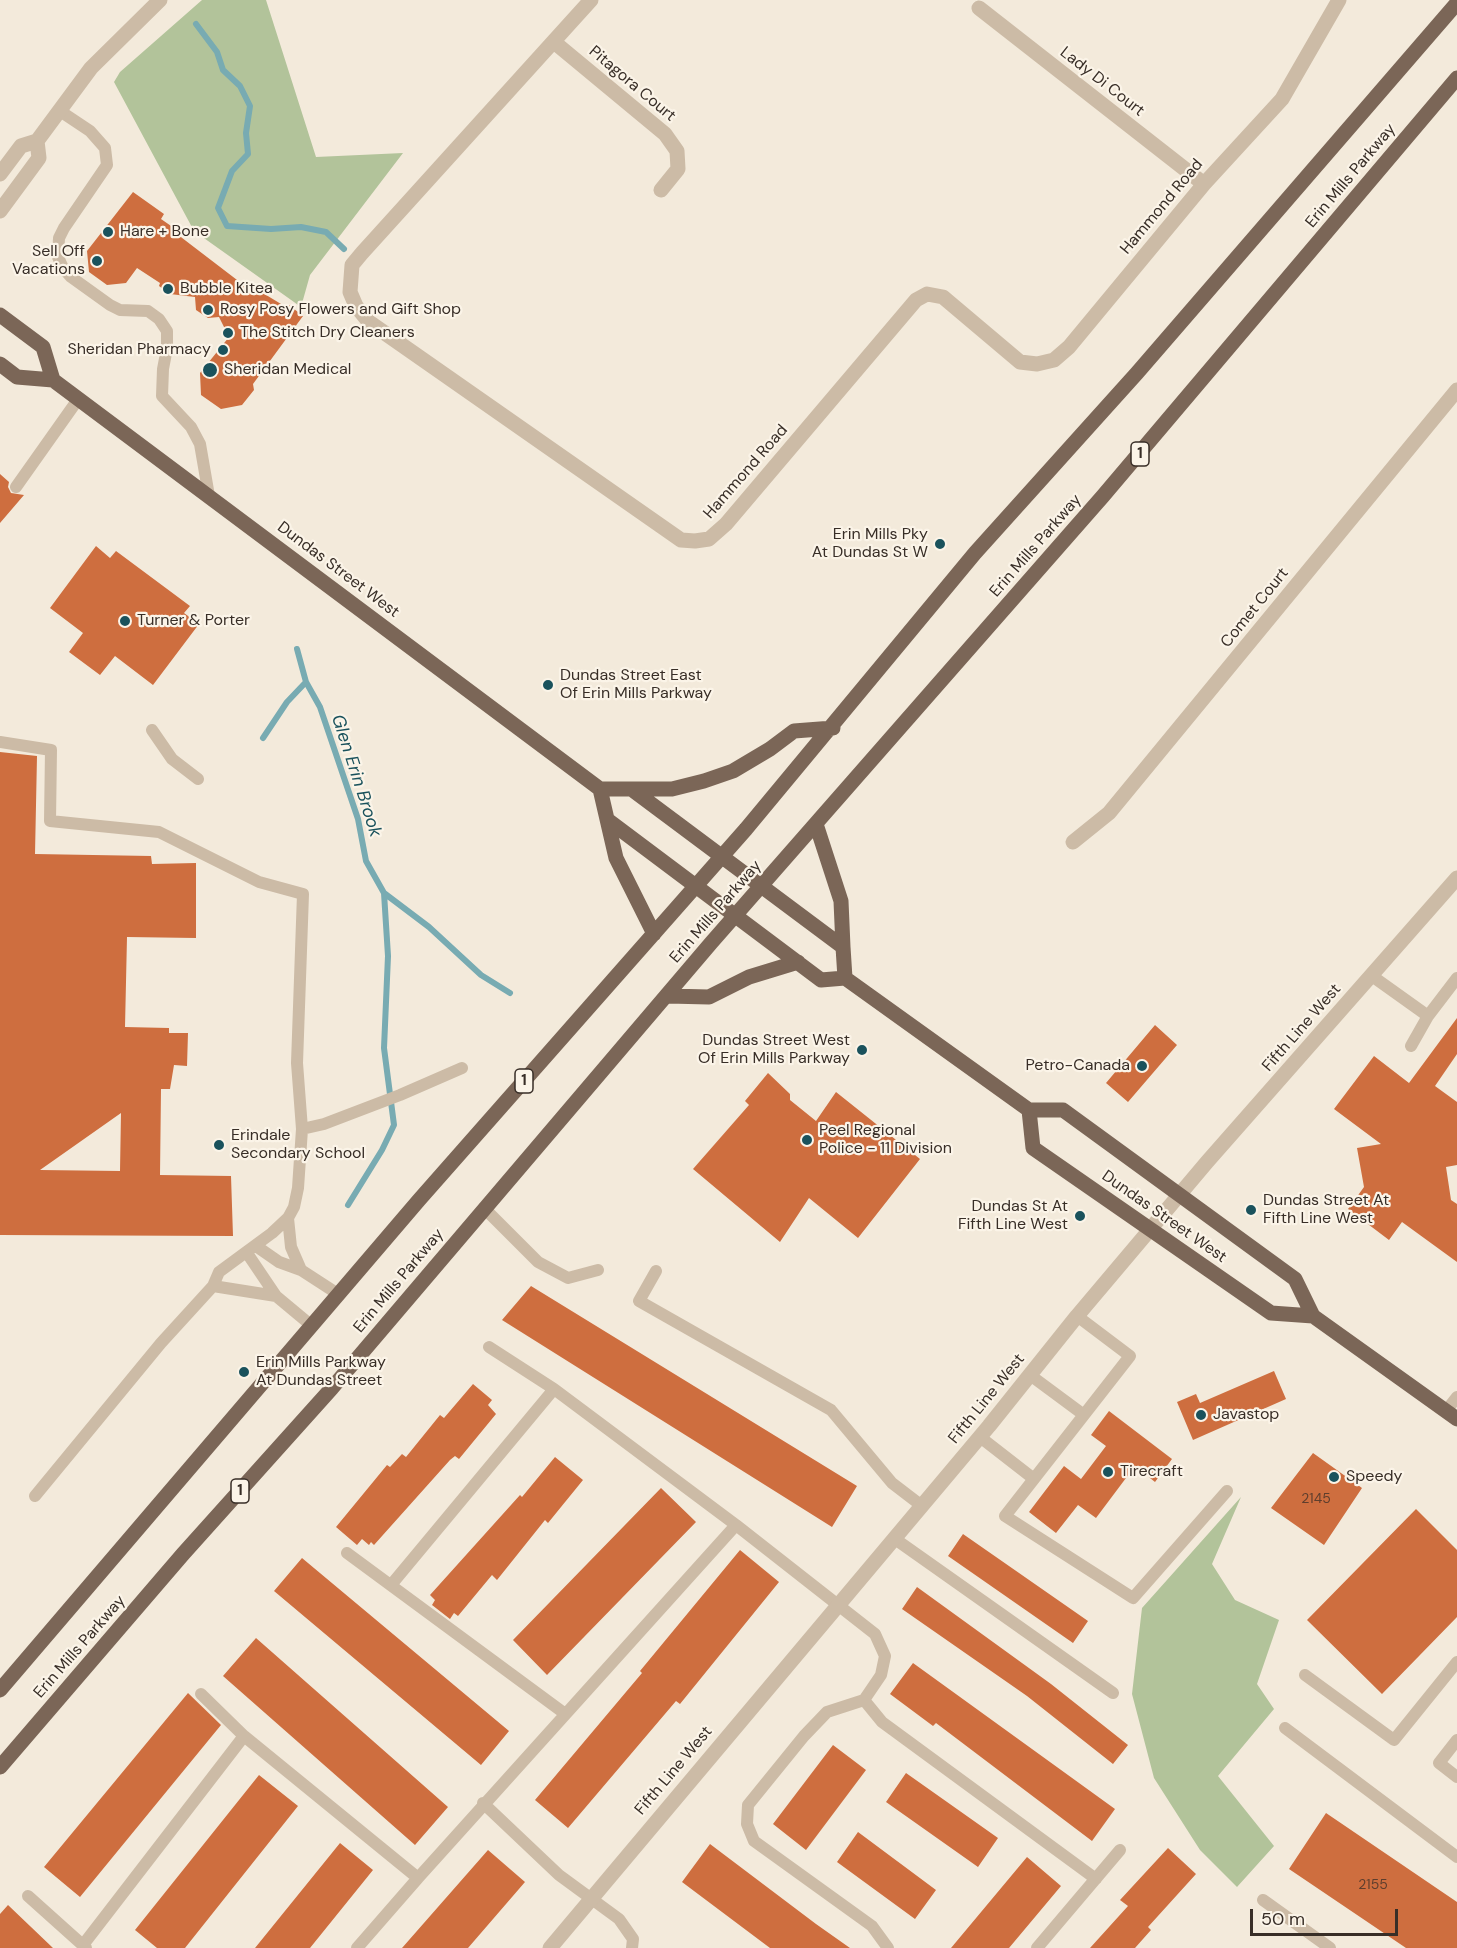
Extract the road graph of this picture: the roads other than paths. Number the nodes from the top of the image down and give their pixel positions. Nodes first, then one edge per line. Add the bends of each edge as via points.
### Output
1 (160, 0) edge
2 (591, 0) edge
3 (1339, 0) edge
4 (1457, 3) edge
5 (979, 8) dead end
6 (554, 42) junction
7 (1457, 78) edge
8 (60, 111) junction
9 (37, 141) junction
10 (0, 174) edge
11 (1204, 183) junction
12 (661, 190) dead end
13 (0, 211) edge
14 (0, 315) edge
15 (0, 364) edge
16 (53, 380) junction
17 (1457, 390) edge
18 (79, 398) junction
19 (16, 488) dead end
20 (209, 496) junction
21 (833, 728) junction
22 (152, 730) dead end
23 (0, 742) edge
24 (198, 779) dead end
25 (600, 789) junction
26 (634, 791) junction
27 (609, 821) junction
28 (816, 824) junction
29 (1074, 842) dead end
30 (722, 857) junction
31 (1457, 878) edge
32 (762, 885) junction
33 (696, 886) junction
34 (736, 915) junction
35 (654, 934) junction
36 (843, 947) junction
37 (798, 962) junction
38 (1372, 976) junction
39 (845, 978) junction
40 (1456, 978) edge
41 (668, 996) junction
42 (1428, 1016) junction
43 (1411, 1047) dead end
44 (462, 1068) dead end
45 (1029, 1110) junction
46 (302, 1129) junction
47 (1179, 1195) junction
48 (484, 1208) junction
49 (288, 1218) junction
50 (1150, 1230) junction
51 (251, 1249) junction
52 (301, 1270) junction
53 (598, 1270) dead end
54 (656, 1271) dead end
55 (213, 1286) junction
56 (338, 1294) junction
57 (276, 1296) junction
58 (1077, 1316) junction
59 (1313, 1316) junction
60 (312, 1326) junction
61 (489, 1347) dead end
62 (1030, 1375) junction
63 (554, 1389) junction
64 (1457, 1397) edge
65 (1084, 1415) junction
66 (1451, 1415) edge
67 (980, 1437) junction
68 (1034, 1479) junction
69 (1227, 1491) dead end
70 (35, 1496) dead end
71 (922, 1506) junction
72 (736, 1525) junction
73 (895, 1539) junction
74 (347, 1553) dead end
75 (391, 1585) junction
76 (838, 1604) junction
77 (1457, 1662) edge
78 (1305, 1675) dead end
79 (0, 1690) edge
80 (1113, 1693) dead end
81 (201, 1694) dead end
82 (864, 1700) junction
83 (564, 1713) junction
84 (1285, 1728) dead end
85 (244, 1736) junction
86 (1457, 1740) edge
87 (0, 1767) edge
88 (1457, 1777) edge
89 (483, 1803) junction
90 (1120, 1850) dead end
91 (1457, 1857) edge
92 (418, 1878) junction
93 (1096, 1879) junction
94 (28, 1896) dead end
95 (589, 1899) junction
96 (1263, 1900) dead end
97 (85, 1947) edge
98 (357, 1948) edge
99 (550, 1948) edge
100 (632, 1948) edge
101 (888, 1948) edge
102 (1037, 1948) edge
103 (1330, 1948) edge

1 - 8 street via 91,68
2 - 6 street, Hammond Road
3 - 11 street, Hammond Road via 1282,99
4 - 21 main road, Erin Mills Parkway / 1 via 1137,373 975,553
5 - 11 street, Lady Di Court
6 - 11 street, Hammond Road via 352,265 350,292 369,322 681,540 709,539 726,524 915,300 927,294 943,297 1020,362 1054,360 1069,347
6 - 12 street, Pitagora Court via 652,122 677,151 678,169
7 - 28 main road, Erin Mills Parkway / 1 via 1111,487
8 - 9 street
8 - 20 lane via 90,131 105,148 107,165 64,228 58,258 71,277 110,305 120,310 148,312 167,331 162,396 200,444
9 - 10 street via 21,146
9 - 13 street via 39,158
14 - 16 main road via 44,347
15 - 16 main road, Dundas Street West via 17,377
16 - 18 main road, Dundas Street West
17 - 29 street, Comet Court via 1109,813
18 - 19 lane
18 - 20 main road, Dundas Street West
20 - 25 main road, Dundas Street West
21 - 26 main road via 794,731 770,749 717,777 672,789
21 - 30 main road, Erin Mills Parkway / 1
22 - 24 lane via 172,759
23 - 46 lane via 51,750 50,820 159,832 259,882 303,894 297,1045
25 - 26 main road
25 - 27 main road
26 - 30 main road
27 - 33 main road
27 - 35 main road via 616,858
28 - 32 main road, Erin Mills Parkway / 1
28 - 36 main road via 841,901
30 - 32 main road
30 - 33 main road, Erin Mills Parkway / 1
31 - 38 street, Fifth Line West
32 - 34 main road, Erin Mills Parkway / 1
32 - 36 main road
33 - 34 main road
33 - 35 main road, Erin Mills Parkway / 1
34 - 37 main road
34 - 41 main road, Erin Mills Parkway / 1
35 - 56 main road, Erin Mills Parkway / 1
36 - 39 main road
37 - 39 main road via 821,980
37 - 41 main road via 749,976 709,997
38 - 42 lane
38 - 47 street, Fifth Line West
39 - 45 main road
40 - 42 lane
41 - 48 main road, Erin Mills Parkway / 1
42 - 43 lane
44 - 46 lane via 383,1102
45 - 47 main road, Dundas Street West via 1063,1110
45 - 50 main road, Dundas Street West via 1033,1148
46 - 49 lane via 298,1188
47 - 50 street, Fifth Line West
47 - 59 main road, Dundas Street West via 1295,1279
48 - 53 lane via 538,1262 568,1278
48 - 87 main road, Erin Mills Parkway / 1
49 - 51 lane
49 - 52 lane via 291,1247
50 - 58 street, Fifth Line West
50 - 59 main road, Dundas Street West via 1271,1313
51 - 52 lane
51 - 55 lane via 219,1272
51 - 57 lane
52 - 56 lane
54 - 71 lane via 639,1300 831,1410 892,1483
55 - 57 lane
55 - 70 lane
56 - 60 main road, Erin Mills Parkway / 1
57 - 60 lane
58 - 62 street, Fifth Line West
58 - 65 lane via 1130,1356
59 - 66 main road, Dundas Street West
60 - 79 main road, Erin Mills Parkway / 1
61 - 63 lane
62 - 65 lane
62 - 67 street, Fifth Line West
63 - 72 lane
63 - 75 lane
64 - 66 lane
65 - 68 lane
67 - 68 lane
67 - 71 street, Fifth Line West
68 - 69 lane via 1005,1516 1133,1598
71 - 73 street, Fifth Line West
72 - 76 lane
72 - 83 lane
73 - 76 street, Fifth Line West
73 - 80 lane
74 - 75 lane
75 - 83 lane
76 - 82 lane via 875,1634 885,1656 881,1675
76 - 95 street, Fifth Line West
77 - 78 lane via 1394,1740
81 - 85 lane
82 - 93 lane via 882,1722
82 - 101 lane via 827,1712 804,1736 748,1805 747,1824 754,1841 872,1926
83 - 89 lane
84 - 91 lane
85 - 92 lane
85 - 97 lane
86 - 88 lane via 1439,1763
89 - 92 lane
89 - 95 lane
90 - 93 lane
92 - 98 lane
93 - 102 lane
94 - 97 lane
95 - 99 street, Fifth Line West
95 - 100 lane via 620,1919 633,1939
96 - 103 lane

